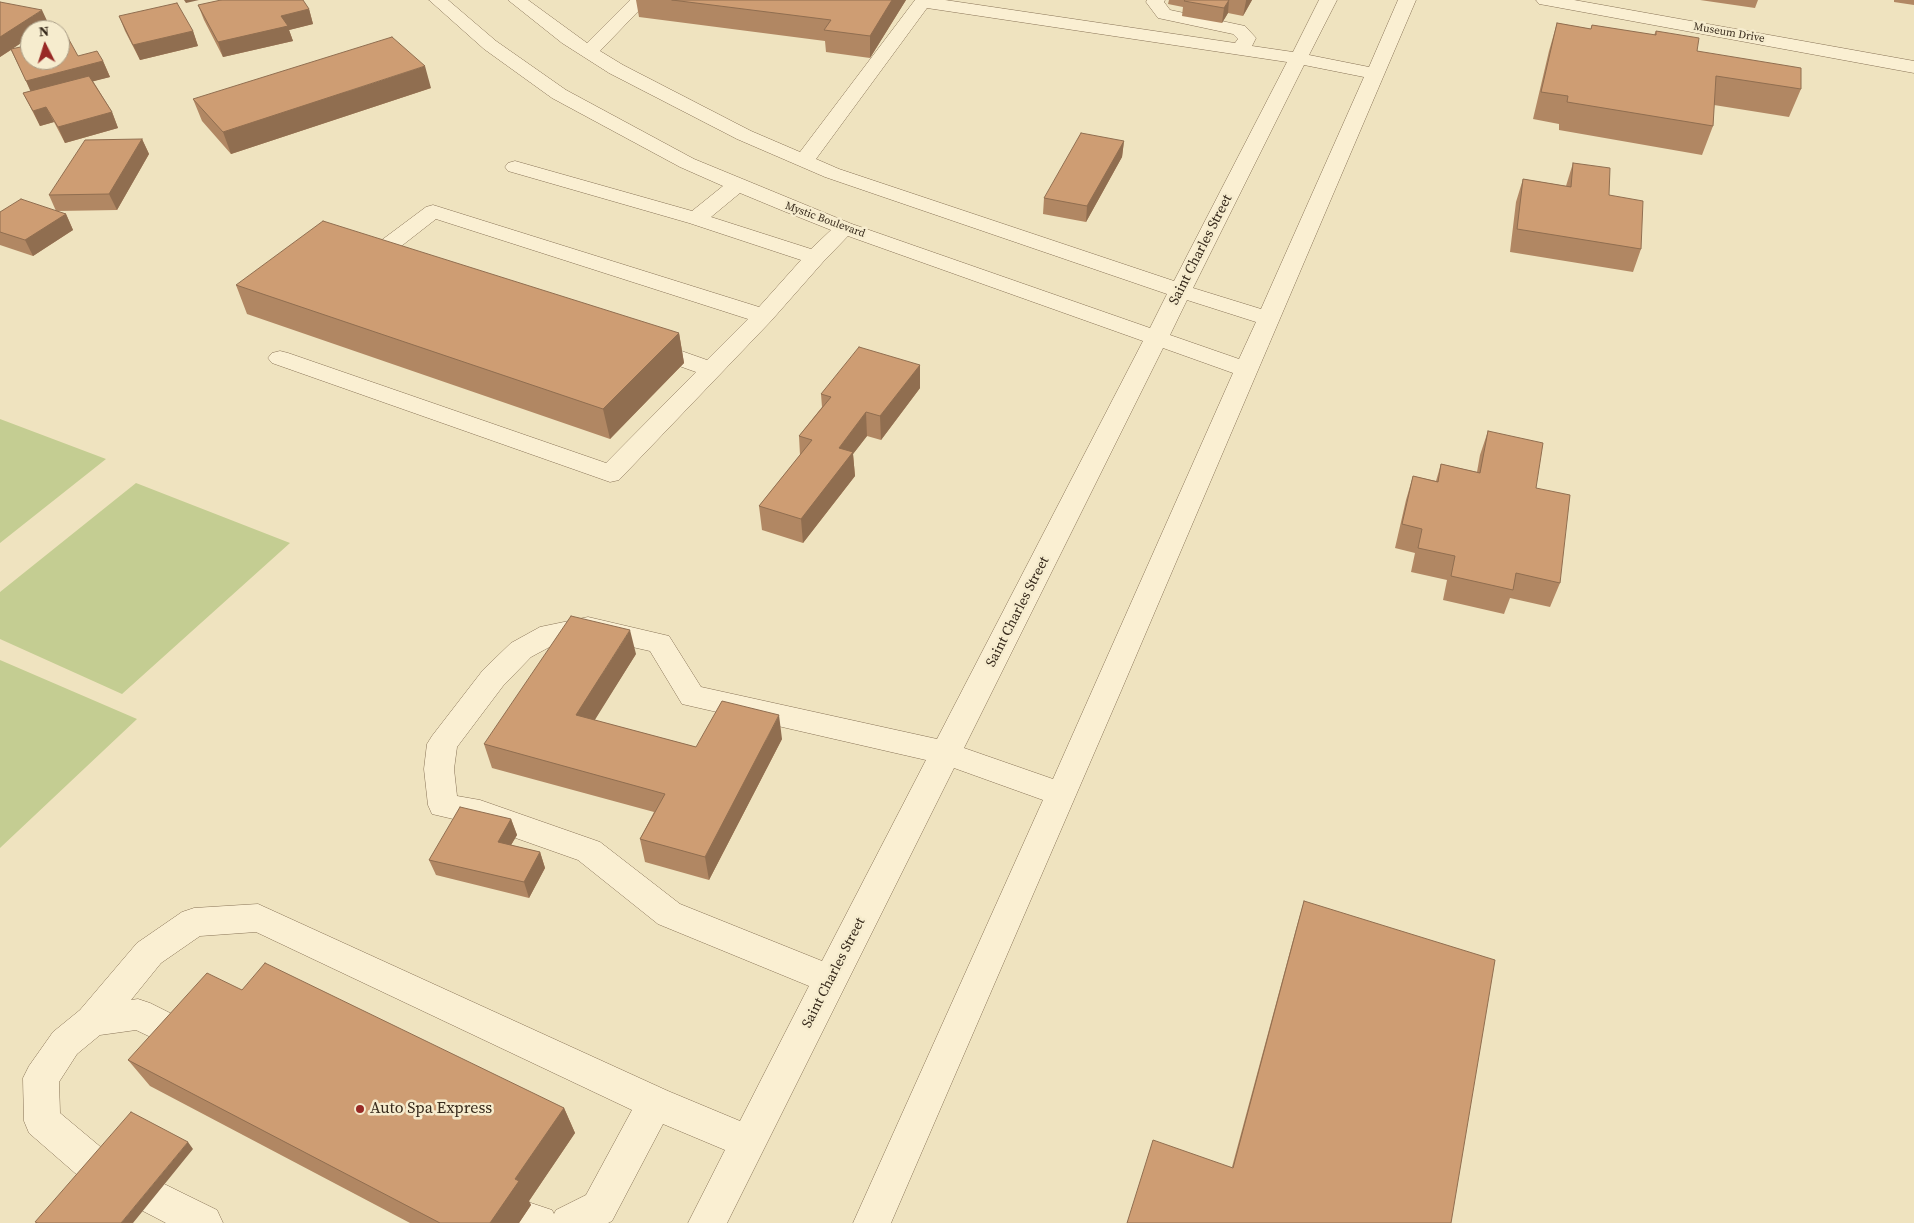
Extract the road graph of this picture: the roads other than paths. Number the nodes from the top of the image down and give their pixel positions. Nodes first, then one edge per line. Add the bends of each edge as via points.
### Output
1 (438, 0) edge
2 (517, 0) edge
3 (640, 0) edge
4 (1156, 0) edge
5 (1328, 0) edge
6 (1407, 0) edge
7 (1545, 0) edge
8 (923, 1) edge
9 (1241, 50) junction
10 (589, 52) junction
11 (1298, 58) junction
12 (1914, 67) edge
13 (1375, 74) junction
14 (804, 161) junction
15 (516, 167) dead end
16 (737, 185) junction
17 (696, 219) junction
18 (845, 228) junction
19 (815, 257) junction
20 (416, 266) edge
21 (1180, 291) junction
22 (763, 316) junction
23 (1269, 319) junction
24 (1156, 338) junction
25 (628, 340) edge
26 (280, 358) dead end
27 (711, 369) junction
28 (1247, 370) junction
29 (945, 753) junction
30 (1061, 794) junction
31 (831, 980) junction
32 (92, 1021) junction
33 (190, 1040) edge
34 (655, 1103) junction
35 (748, 1142) junction
36 (96, 1167) edge
37 (154, 1197) edge
38 (204, 1223) edge
39 (570, 1223) edge
40 (707, 1223) edge
41 (872, 1223) edge

1 - 16 street, Mystic Boulevard via 490,45 559,94 688,163
2 - 10 street
3 - 10 street
4 - 9 street via 1164,14 1239,30 1247,38
5 - 11 street, Saint Charles Street
6 - 13 street
7 - 12 street, Museum Drive
8 - 9 street
8 - 14 street
9 - 11 street
10 - 14 street via 744,136
11 - 13 street
11 - 21 street, Saint Charles Street
13 - 23 street
14 - 21 street
15 - 17 street
16 - 17 street
16 - 18 street, Mystic Boulevard
17 - 19 street
18 - 19 street
18 - 24 street, Mystic Boulevard
19 - 22 street
20 - 22 street via 379,253 433,211
21 - 23 street
21 - 24 street, Saint Charles Street
22 - 27 street
23 - 28 street
24 - 28 street, Mystic Boulevard
24 - 29 street, Saint Charles Street
25 - 27 street
26 - 27 street via 610,474
28 - 30 street
29 - 30 street
29 - 31 street, Saint Charles Street
29 - 31 street via 692,696 659,643 588,627 550,634 521,650 493,678 442,744 439,769 443,805 480,813 589,851 669,914
30 - 41 street
31 - 35 street, Saint Charles Street
32 - 33 street via 138,1014
32 - 34 street via 149,953 194,922 258,918
32 - 36 street via 65,1043 41,1078 42,1122
34 - 35 street
34 - 39 street via 599,1208
35 - 40 street, Saint Charles Street
37 - 38 street

